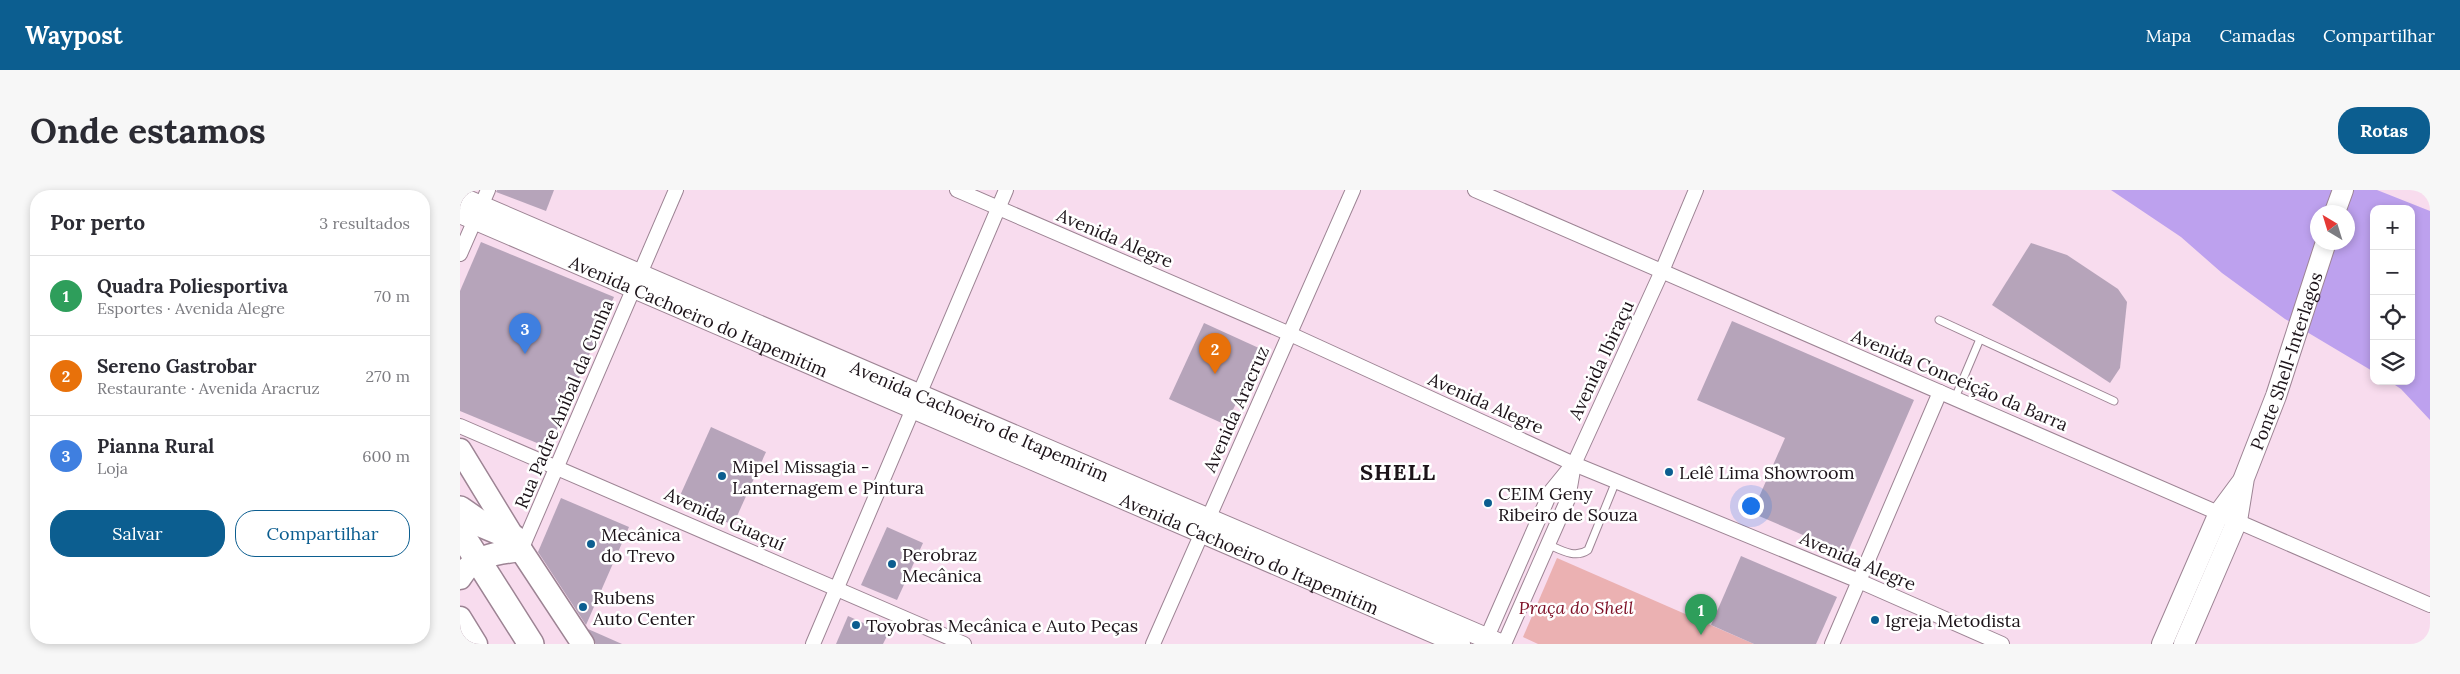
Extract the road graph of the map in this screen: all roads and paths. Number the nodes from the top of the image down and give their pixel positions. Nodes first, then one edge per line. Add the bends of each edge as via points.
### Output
1 (676, 190) edge
2 (957, 190) edge
3 (1006, 190) edge
4 (1353, 190) edge
5 (1475, 190) edge
6 (1696, 190) edge
7 (2343, 190) edge
8 (460, 197) edge
9 (2338, 205) edge
10 (476, 207) edge
11 (998, 208) junction
12 (2323, 250) edge
13 (460, 254) edge
14 (1662, 271) junction
15 (637, 281) junction
16 (1939, 320) dead end
17 (1290, 334) junction
18 (1980, 339) junction
19 (1940, 392) junction
20 (1955, 398) junction
21 (916, 401) junction
22 (2114, 401) dead end
23 (465, 428) edge
24 (460, 450) edge
25 (1574, 464) junction
26 (557, 467) junction
27 (1616, 481) junction
28 (460, 509) edge
29 (2228, 517) junction
30 (1206, 526) junction
31 (460, 532) edge
32 (518, 544) junction
33 (1548, 544) junction
34 (478, 560) junction
35 (460, 578) edge
36 (1859, 581) junction
37 (836, 588) junction
38 (2430, 605) edge
39 (460, 618) edge
40 (575, 638) edge
41 (474, 643) edge
42 (1493, 643) edge
43 (531, 644) edge
44 (813, 644) edge
45 (964, 644) edge
46 (1154, 644) edge
47 (1460, 644) edge
48 (1832, 644) edge
49 (2002, 644) edge
50 (2162, 644) edge
51 (2184, 644) edge

1 - 15 street, Rua Padre Aníbal da Cunha
2 - 11 street, Avenida Alegre
3 - 11 street
4 - 17 street, Avenida Aracruz
5 - 14 street, Avenida Conceição da Barra
6 - 14 street, Avenida Ibiraçu
7 - 9 street
8 - 10 street, Avenida Cachoeiro de Itapemirim
10 - 13 street
10 - 15 street, Avenida Cachoeiro de Itapemirim
11 - 17 street, Avenida Alegre
11 - 21 street
12 - 29 street, Ponte Shell-Interlagos via 2276,396
14 - 19 street, Avenida Conceição da Barra
14 - 25 street, Avenida Ibiraçu
15 - 21 street, Avenida Cachoeiro de Itapemirim
15 - 26 street, Rua Padre Aníbal da Cunha
16 - 18 lane
17 - 25 street, Avenida Alegre
17 - 30 street, Avenida Aracruz
18 - 20 lane
18 - 22 lane
19 - 20 street, Avenida Conceição da Barra
19 - 36 street
20 - 29 street, Avenida Conceição da Barra
21 - 30 street, Avenida Cachoeiro de Itapemirim
21 - 37 street
23 - 26 street, Avenida Guaçuí
24 - 32 main road
25 - 27 street, Avenida Alegre
25 - 33 street, Avenida Ibiraçu via 1568,499
25 - 42 street, Avenida Ibiraçu via 1551,491
26 - 32 street, Rua Padre Aníbal da Cunha
26 - 37 street, Avenida Guaçuí
27 - 33 lane via 1588,550 1581,555 1573,554
27 - 36 street, Avenida Alegre
28 - 32 highway
29 - 38 street, Avenida Conceição da Barra
29 - 50 street
29 - 51 street
30 - 42 street, Avenida Cachoeiro de Itapemirim
30 - 46 street, Avenida Aracruz
30 - 47 street, Avenida Cachoeiro do Itapemitim
31 - 34 highway
32 - 34 main road
32 - 40 main road
33 - 42 street, Avenida Ibiraçu
34 - 35 main road
34 - 43 highway
36 - 48 street
36 - 49 street, Avenida Alegre
37 - 44 street
37 - 45 street, Avenida Guaçuí
39 - 41 main road

